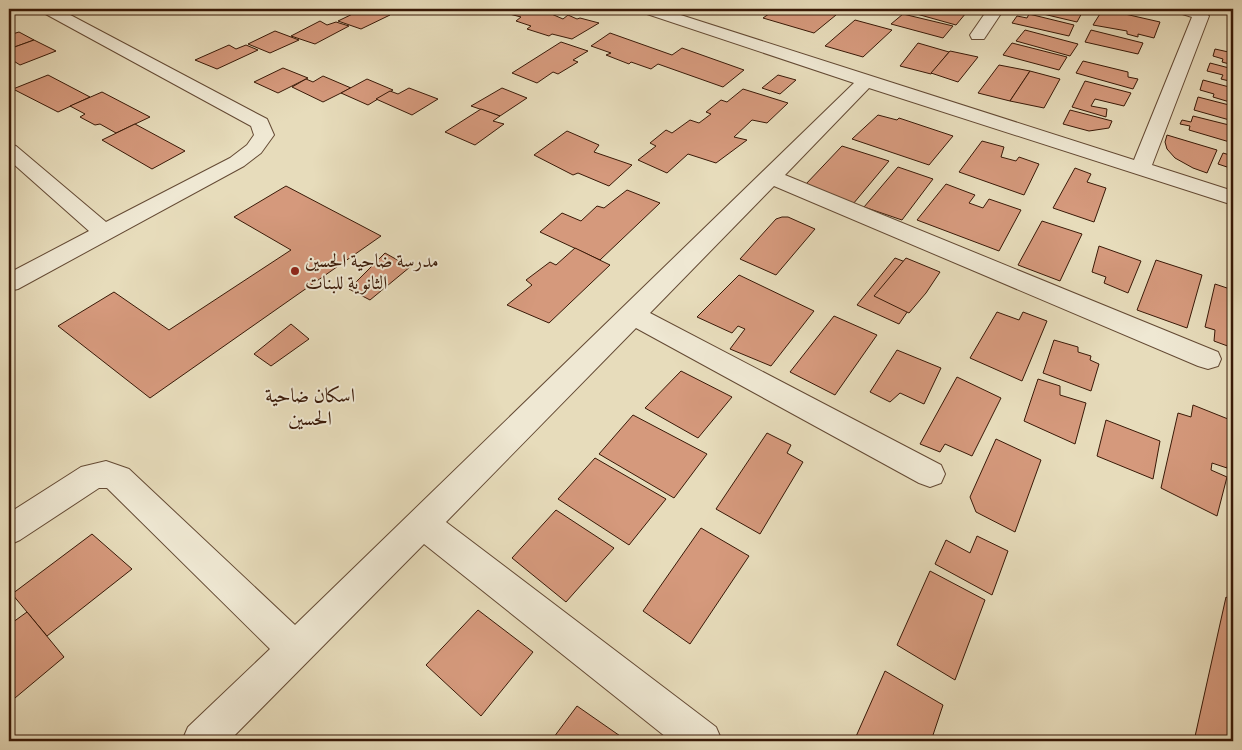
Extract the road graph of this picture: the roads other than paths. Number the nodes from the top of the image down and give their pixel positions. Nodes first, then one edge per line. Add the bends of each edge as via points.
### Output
1 (48, 9) edge
2 (647, 9) edge
3 (996, 9) edge
4 (1182, 9) edge
5 (978, 34) dead end
6 (866, 81) junction
7 (9, 150) edge
8 (1141, 168) junction
9 (769, 176) junction
10 (1233, 198) edge
11 (104, 232) junction
12 (9, 283) edge
13 (632, 314) junction
14 (1208, 359) dead end
15 (930, 474) dead end
16 (423, 524) junction
17 (9, 530) edge
18 (296, 650) junction
19 (202, 741) edge
20 (702, 741) edge

1 - 11 street via 260,123 264,135 254,149 237,162
2 - 6 street
3 - 5 street
4 - 8 street via 1201,16
6 - 8 street
6 - 9 street
7 - 11 street
8 - 10 street
9 - 13 street
9 - 14 street
11 - 12 street
13 - 15 street
13 - 16 street
16 - 18 street
16 - 20 street
17 - 18 street via 92,476 106,474 118,478
18 - 19 street

